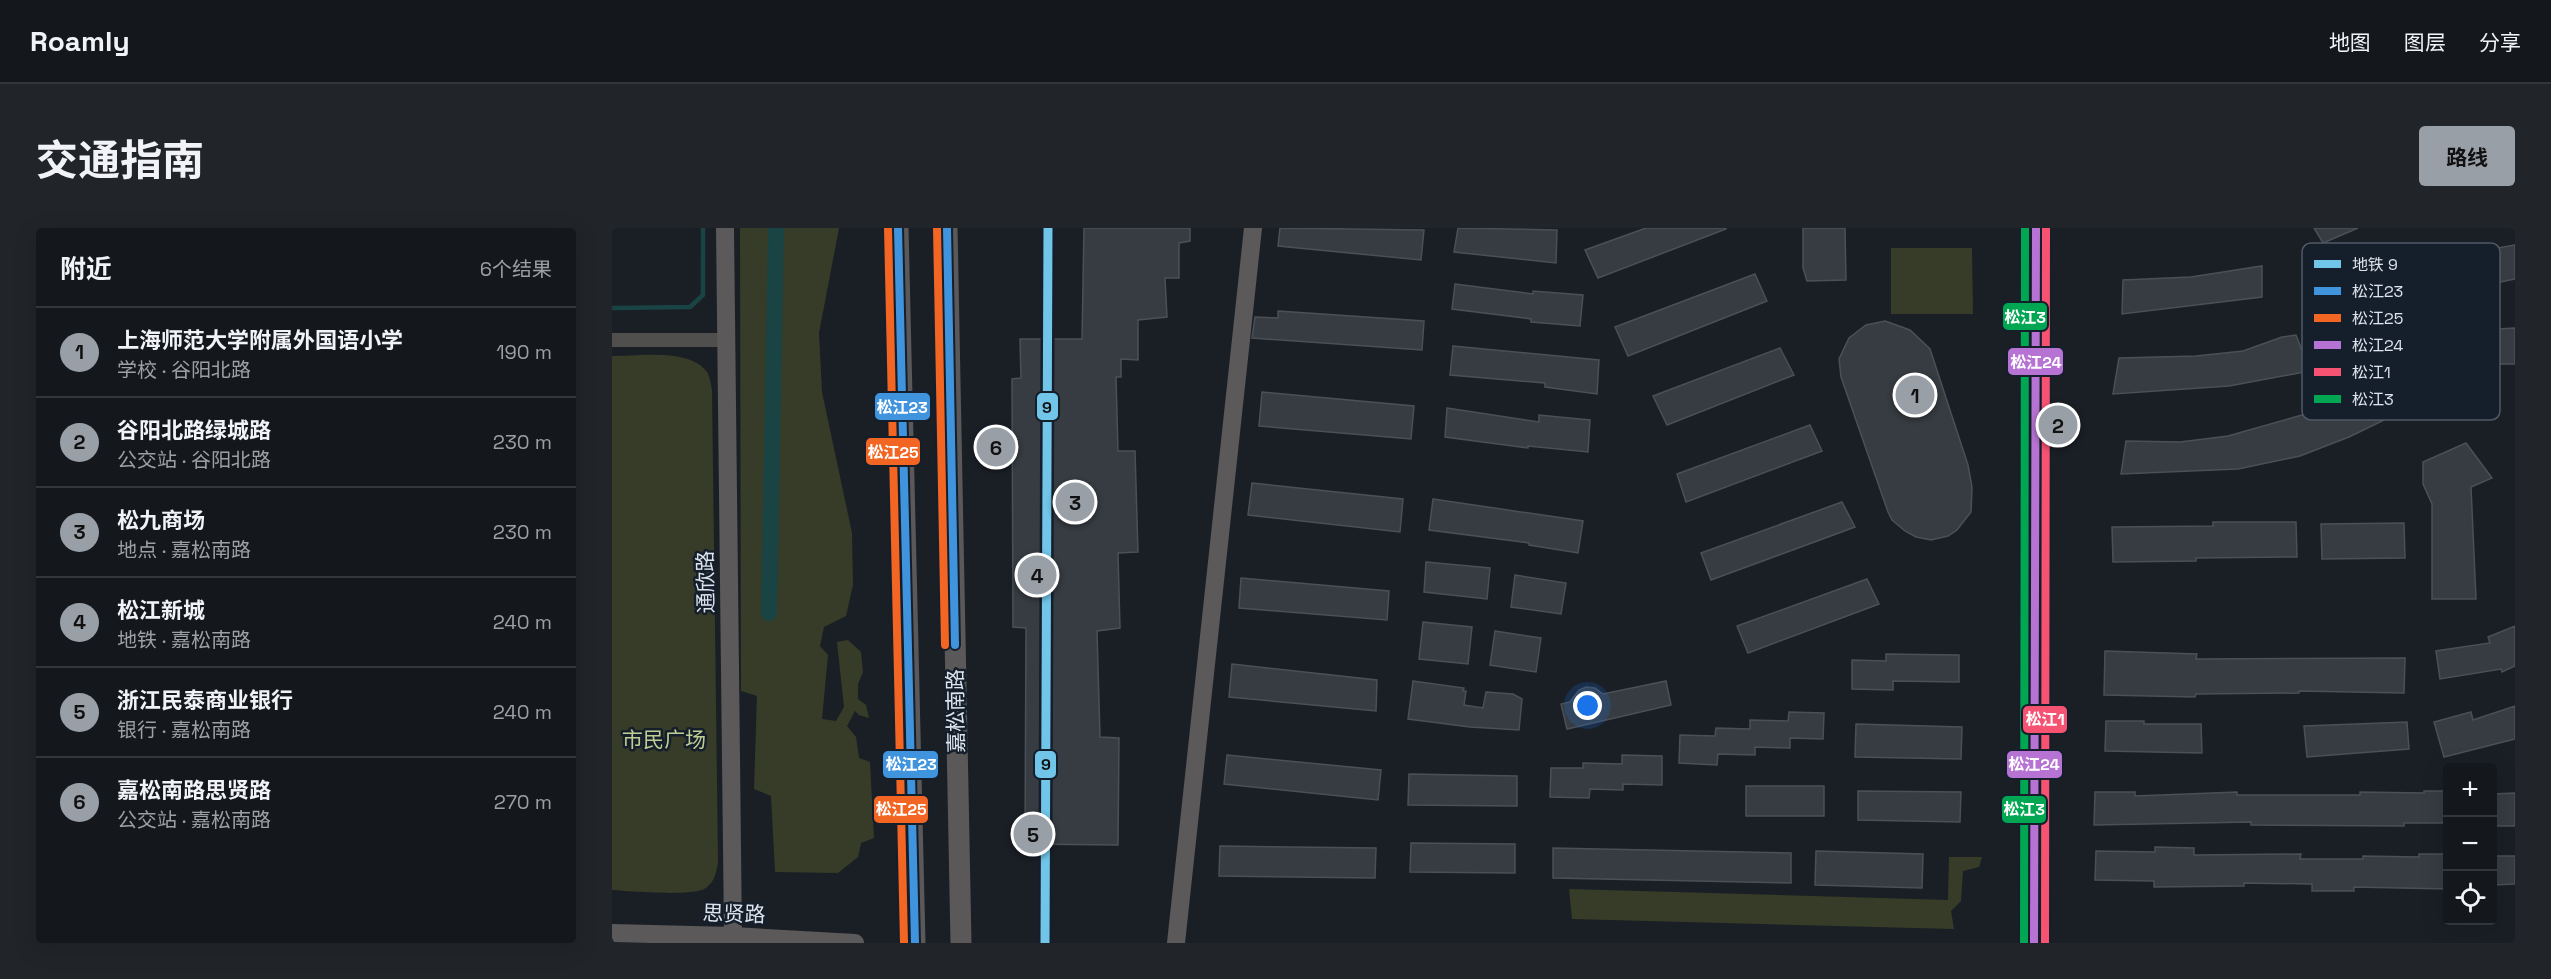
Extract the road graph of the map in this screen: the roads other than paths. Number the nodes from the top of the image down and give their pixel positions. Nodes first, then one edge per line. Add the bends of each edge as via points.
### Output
1 (725, 228) edge
2 (898, 228) edge
3 (947, 228) edge
4 (1252, 228) edge
5 (2036, 228) edge
6 (612, 340) edge
7 (726, 340) junction
8 (612, 933) edge
9 (733, 936) junction
10 (855, 943) edge
11 (915, 943) edge
12 (960, 943) edge
13 (1176, 943) edge
14 (2034, 943) edge

1 - 7 street, 通欣路
2 - 11 main road
3 - 12 main road, 嘉松南路
4 - 13 street
5 - 14 street
6 - 7 street
7 - 9 street, 通欣路
8 - 9 street, 思贤路
9 - 10 street, 思贤路

